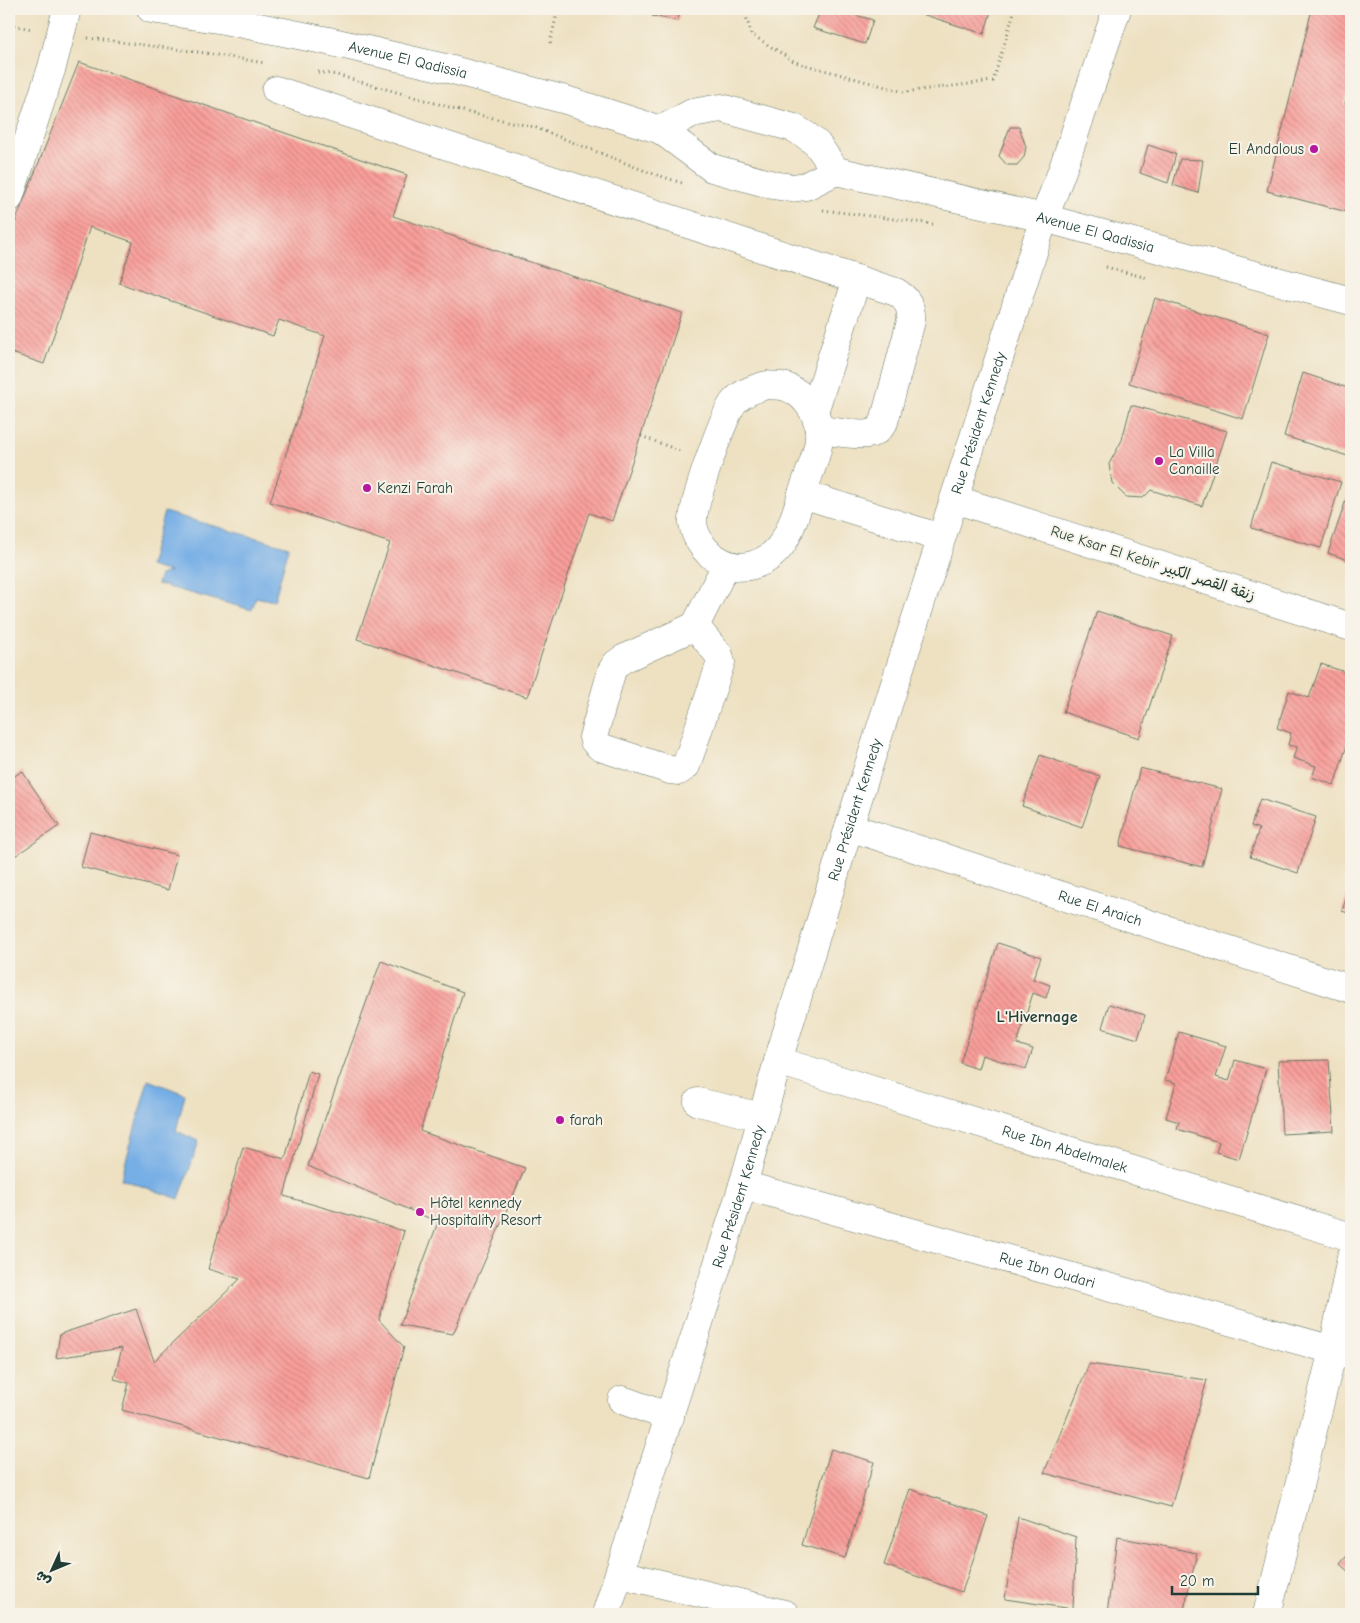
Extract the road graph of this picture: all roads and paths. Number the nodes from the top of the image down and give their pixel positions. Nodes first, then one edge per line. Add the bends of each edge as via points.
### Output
1 (151, 9) edge
2 (558, 9) edge
3 (744, 9) edge
4 (1014, 9) edge
5 (1117, 9) edge
6 (64, 21) edge
7 (9, 25) edge
8 (550, 43) dead end
9 (268, 63) dead end
10 (317, 71) dead end
11 (276, 90) dead end
12 (661, 130) junction
13 (836, 171) junction
14 (686, 184) dead end
15 (9, 198) edge
16 (821, 209) dead end
17 (1044, 218) junction
18 (939, 225) dead end
19 (857, 279) junction
20 (1351, 300) edge
21 (817, 421) junction
22 (641, 436) dead end
23 (710, 461) junction
24 (802, 494) junction
25 (954, 499) junction
26 (941, 538) junction
27 (726, 565) junction
28 (695, 626) junction
29 (1351, 628) edge
30 (849, 827) junction
31 (1351, 990) edge
32 (778, 1061) junction
33 (698, 1102) dead end
34 (762, 1117) junction
35 (743, 1185) junction
36 (1351, 1237) edge
37 (1351, 1257) edge
38 (1342, 1353) edge
39 (622, 1400) dead end
40 (670, 1418) junction
41 (620, 1574) junction
42 (606, 1614) edge
43 (786, 1614) edge
44 (1267, 1614) edge

1 - 12 street, Avenue El Qadissia via 224,20 430,65 566,100
2 - 8 path
3 - 4 path via 751,34 795,62 904,92 993,81
5 - 17 street, Rue Président Kennedy
6 - 7 path
6 - 9 path via 199,52
6 - 15 street
10 - 14 path via 534,127
11 - 19 street
12 - 13 street, Avenue El Qadissia via 712,168 773,185 806,186
12 - 13 street via 692,113 720,108 794,128 817,144
13 - 17 street, Avenue El Qadissia
16 - 18 path
17 - 20 street, Avenue El Qadissia
17 - 25 street, Rue Président Kennedy
19 - 21 street
19 - 21 street via 896,292 910,307 911,321 887,415 880,428 865,434
21 - 23 street via 802,397 786,387 767,385 749,390 734,402 724,418
21 - 24 street via 817,449
22 - 23 path
23 - 27 street via 695,503 693,522 698,540 710,556
24 - 26 street
24 - 27 street via 779,550 764,562 754,565
25 - 26 street, Rue Président Kennedy
25 - 29 street, Rue Ksar El Kebir زنقة القصر الكبير
26 - 30 street, Rue Président Kennedy
27 - 28 street
28 - 28 street via 616,664 593,737 600,747 670,770 679,771 686,766 721,662
30 - 31 street, Rue El Araich
30 - 32 street, Rue Président Kennedy
32 - 34 street, Rue Président Kennedy
32 - 36 street, Rue Ibn Abdelmalek
33 - 34 street
34 - 35 street, Rue Président Kennedy
35 - 38 street, Rue Ibn Oudari
35 - 40 street, Rue Président Kennedy
37 - 38 street
38 - 44 street
39 - 40 street
40 - 41 street, Rue Président Kennedy
41 - 42 street, Rue Président Kennedy
41 - 43 street

